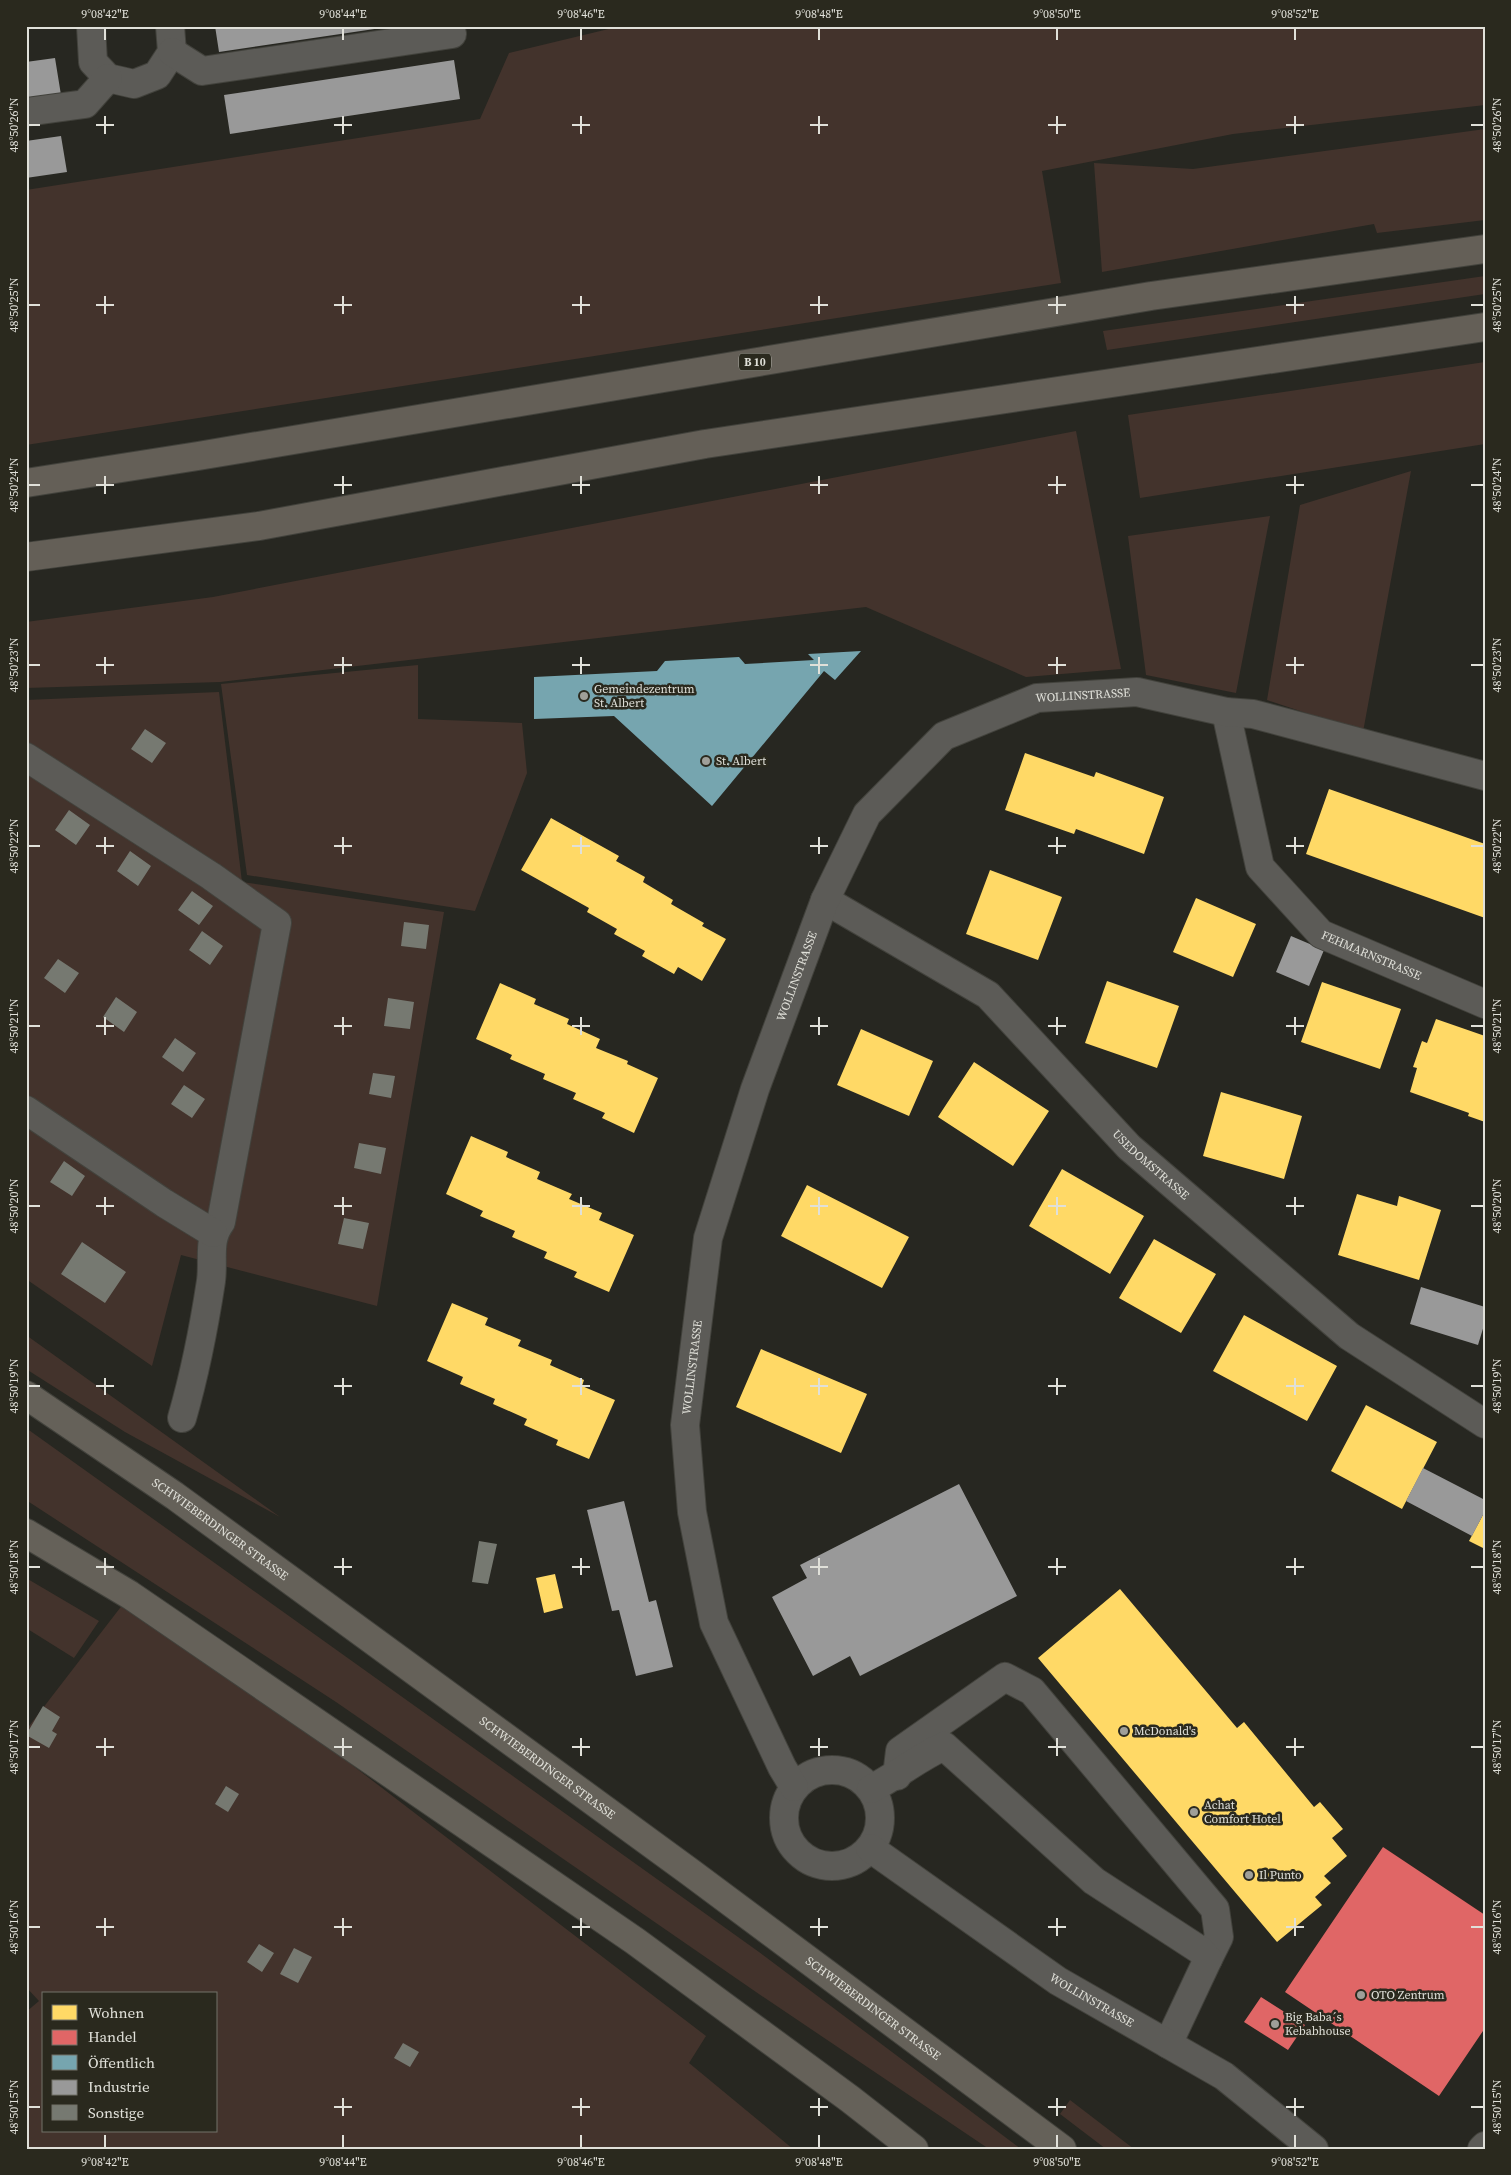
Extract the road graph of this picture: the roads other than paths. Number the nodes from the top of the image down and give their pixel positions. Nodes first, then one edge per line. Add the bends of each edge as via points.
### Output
1 (91, 26) edge
2 (452, 34) dead end
3 (171, 39) edge
4 (108, 78) junction
5 (26, 112) edge
6 (1485, 249) edge
7 (1485, 327) edge
8 (26, 483) edge
9 (26, 557) edge
10 (1226, 712) junction
11 (26, 757) edge
12 (1485, 776) edge
13 (825, 900) junction
14 (1485, 1004) edge
15 (26, 1110) edge
16 (213, 1233) junction
17 (26, 1395) edge
18 (182, 1418) dead end
19 (1485, 1424) edge
20 (26, 1533) edge
21 (897, 1776) junction
22 (794, 1787) junction
23 (871, 1789) junction
24 (870, 1848) junction
25 (1208, 1959) junction
26 (1168, 2044) junction
27 (1485, 2146) edge
28 (914, 2149) edge
29 (1062, 2149) edge
30 (1314, 2149) edge
31 (1482, 2149) edge

1 - 4 street via 93,62
2 - 3 street via 202,71
3 - 4 street via 156,75 134,84
4 - 5 street via 85,104
6 - 8 highway, B 10 via 1151,296
7 - 9 highway via 705,444 259,526
10 - 12 street, WOLLINSTRASSE via 1253,714
10 - 13 street, WOLLINSTRASSE via 1137,692 1037,698 944,736 867,814
10 - 14 street, FEHMARNSTRASSE via 1260,867 1321,934
11 - 16 street via 277,922 221,1222
13 - 19 street, USEDOMSTRASSE via 988,995 1129,1147 1349,1336
13 - 22 street, WOLLINSTRASSE via 755,1089 708,1238 685,1425 692,1512 714,1623
15 - 16 street via 164,1204
16 - 18 street via 211,1279 192,1384
17 - 29 main road, SCHWIEBERDINGER STRASSE via 175,1496
20 - 28 main road via 130,1595 635,1941
21 - 23 street
21 - 25 street via 944,1746 1094,1881 1200,1950
21 - 25 street via 900,1751 1005,1677 1032,1691 1215,1909 1219,1937
22 - 23 street via 808,1776 828,1769 848,1772
22 - 24 street via 784,1805 783,1825 793,1848 813,1863 834,1867 854,1862
23 - 24 street via 880,1810 879,1832
24 - 26 street, WOLLINSTRASSE via 1058,1981
25 - 26 street
26 - 30 street, WOLLINSTRASSE via 1224,2076
27 - 31 street

